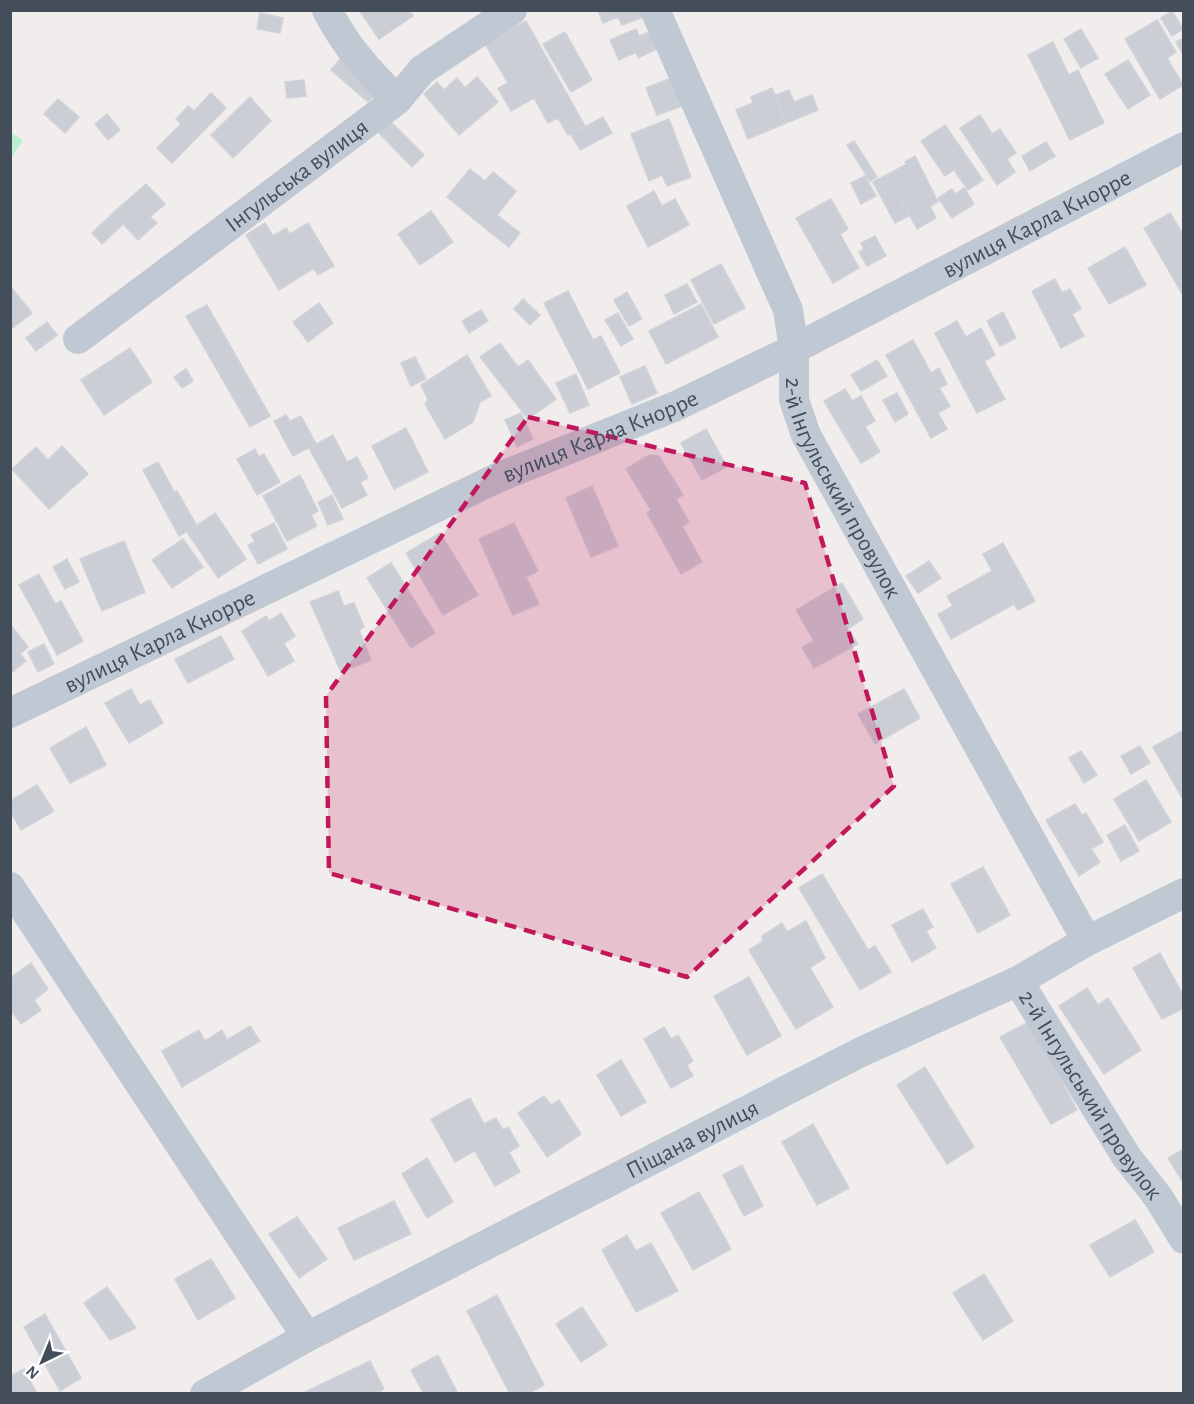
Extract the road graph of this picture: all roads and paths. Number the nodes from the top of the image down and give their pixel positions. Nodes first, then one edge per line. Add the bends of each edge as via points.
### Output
1 (327, 10) edge
2 (512, 10) edge
3 (655, 10) edge
4 (397, 100) junction
5 (1184, 147) edge
6 (78, 339) dead end
7 (794, 349) junction
8 (10, 713) edge
9 (10, 887) edge
10 (1184, 893) edge
11 (1086, 940) junction
12 (1018, 981) junction
13 (1184, 1239) edge
14 (307, 1337) junction
15 (214, 1392) edge

1 - 4 street via 358,61
2 - 4 street, Інгульська вулиця via 422,70
3 - 7 street, 2-й Інгульський провулок via 788,310
4 - 6 street, Інгульська вулиця
5 - 7 street, вулиця Карла Кнорре
7 - 8 street, вулиця Карла Кнорре via 676,406 497,478
7 - 11 street, 2-й Інгульський провулок via 794,400 806,435
9 - 14 street
10 - 11 street, Піщана вулиця
11 - 12 street, Піщана вулиця
12 - 13 street, 2-й Інгульський провулок via 1126,1156
12 - 14 street, Піщана вулиця via 861,1052
14 - 15 street, Піщана вулиця

